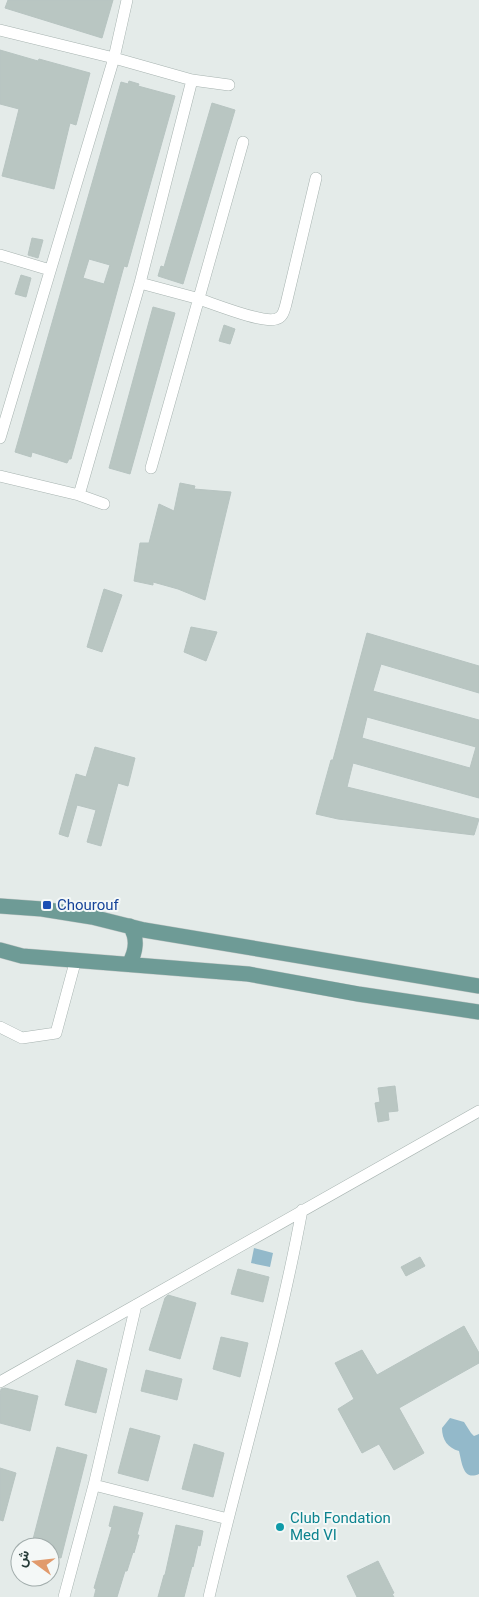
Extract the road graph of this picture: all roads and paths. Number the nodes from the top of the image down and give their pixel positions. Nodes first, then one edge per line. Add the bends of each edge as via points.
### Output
1 (127, 0) edge
2 (0, 30) edge
3 (114, 58) junction
4 (192, 80) junction
5 (229, 85) dead end
6 (243, 142) dead end
7 (316, 178) dead end
8 (0, 255) edge
9 (50, 270) junction
10 (140, 283) junction
11 (198, 299) junction
12 (0, 438) edge
13 (151, 468) dead end
14 (0, 476) edge
15 (79, 495) junction
16 (104, 504) dead end
17 (0, 906) edge
18 (130, 926) junction
19 (0, 950) edge
20 (76, 960) junction
21 (129, 964) junction
22 (479, 986) edge
23 (479, 1012) edge
24 (0, 1027) edge
25 (479, 1111) edge
26 (302, 1210) junction
27 (136, 1305) junction
28 (0, 1382) edge
29 (94, 1485) junction
30 (228, 1518) junction
31 (64, 1597) edge
32 (209, 1597) edge

1 - 3 street
2 - 3 street
3 - 4 street
3 - 9 street
4 - 5 street
4 - 10 street
6 - 11 street
7 - 11 street via 282,315 277,319 267,319
8 - 9 street
9 - 12 street
10 - 11 street
10 - 15 street
11 - 13 street
14 - 15 street
15 - 16 street
17 - 18 main road via 75,914
18 - 21 main road via 135,937
18 - 22 main road
19 - 20 main road via 22,956
20 - 21 main road
20 - 24 street via 56,1032 22,1038
21 - 23 main road via 248,974
25 - 26 street
26 - 27 street
26 - 30 street via 291,1271
27 - 28 street
27 - 29 street
29 - 30 street
29 - 31 street
30 - 32 street

